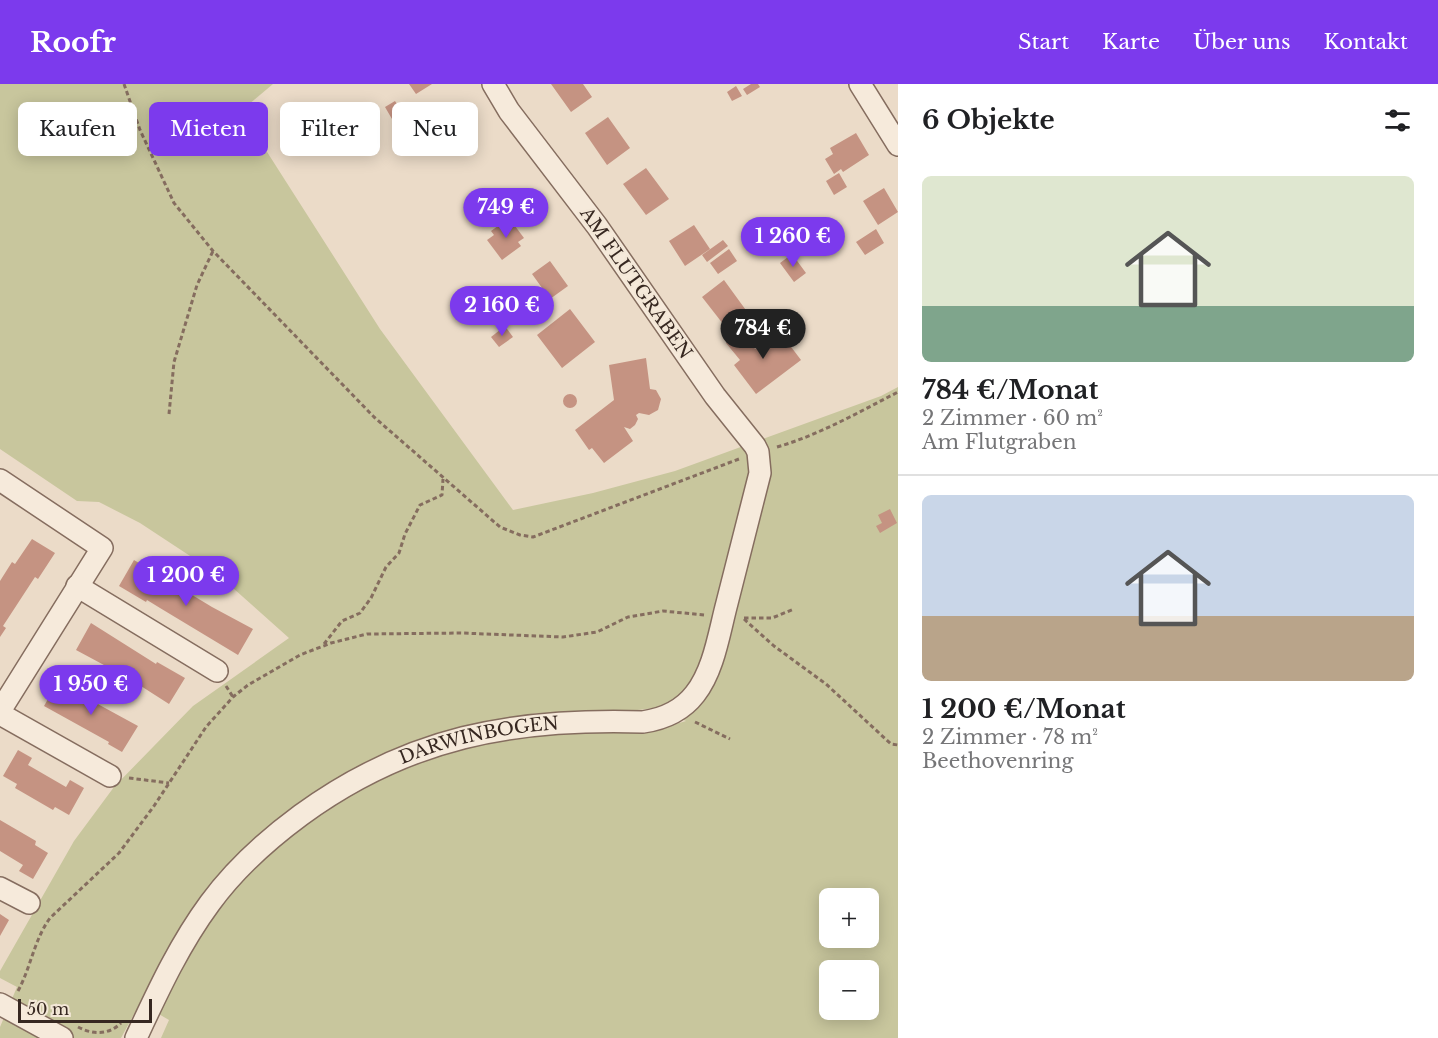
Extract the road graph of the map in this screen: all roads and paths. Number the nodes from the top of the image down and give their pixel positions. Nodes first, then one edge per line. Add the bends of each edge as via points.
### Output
1 (124, 84) edge
2 (493, 84) edge
3 (861, 84) edge
4 (898, 145) edge
5 (213, 251) junction
6 (898, 392) edge
7 (169, 414) dead end
8 (758, 452) junction
9 (443, 477) junction
10 (0, 480) edge
11 (77, 586) junction
12 (794, 609) dead end
13 (723, 615) junction
14 (322, 646) junction
15 (217, 671) dead end
16 (2, 704) edge
17 (682, 708) junction
18 (730, 739) dead end
19 (898, 745) edge
20 (110, 776) joint
21 (169, 783) junction
22 (0, 888) edge
23 (29, 903) dead end
24 (8, 995) edge
25 (24, 997) dead end
26 (146, 1017) junction
27 (69, 1032) edge
28 (136, 1038) edge

1 - 5 path via 140,130 174,203
2 - 8 street, AM FLUTGRABEN
3 - 4 street
5 - 7 path via 197,285 174,362
5 - 9 path via 374,417
6 - 8 path via 792,443
8 - 9 path via 533,537 500,526
8 - 13 street, DARWINBOGEN via 760,473
9 - 14 path via 442,495 420,505 399,553 386,567 371,598 360,613 342,621
10 - 11 street via 102,548
11 - 15 street
11 - 16 street
12 - 19 path via 772,618 743,618 826,684 891,744
13 - 14 path via 663,611 628,617 597,632 563,637 367,634
13 - 17 street, DARWINBOGEN via 704,680
14 - 21 path via 300,655 233,697 206,727
16 - 20 street
17 - 18 path via 691,720
17 - 26 street, DARWINBOGEN via 644,722 538,723 477,733 417,750 365,774 275,834 231,877 192,929 166,972
20 - 21 path
21 - 24 path via 118,853 50,918 42,929 26,976
22 - 23 street
24 - 25 path
24 - 27 street
26 - 27 path via 130,1010 111,1031
26 - 28 street, DARWINBOGEN

